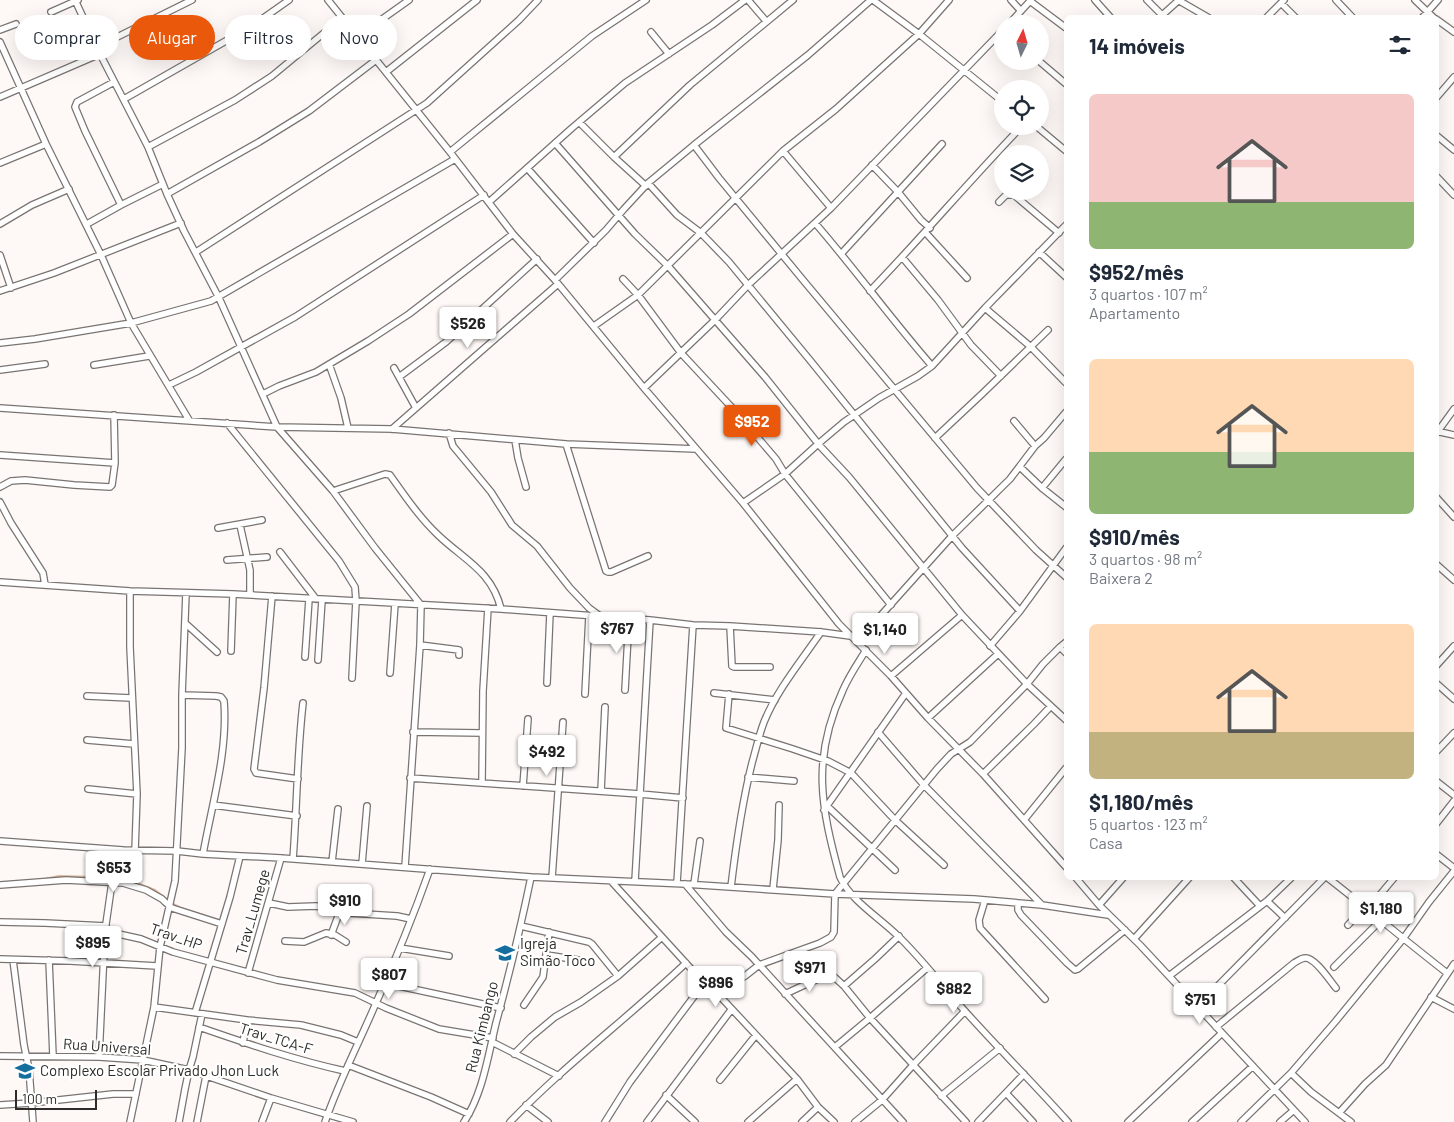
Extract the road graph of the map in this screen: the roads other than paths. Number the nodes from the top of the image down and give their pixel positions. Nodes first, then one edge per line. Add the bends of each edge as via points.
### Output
1 (76, 0) edge
2 (192, 0) edge
3 (289, 0) edge
4 (328, 0) edge
5 (409, 0) edge
6 (477, 0) edge
7 (538, 0) edge
8 (646, 0) edge
9 (746, 0) edge
10 (793, 0) edge
11 (872, 0) edge
12 (949, 0) edge
13 (1011, 0) edge
14 (1094, 0) edge
15 (1147, 0) edge
16 (1179, 0) edge
17 (1336, 0) edge
18 (1414, 0) edge
19 (1438, 0) edge
20 (1031, 1) edge
21 (1282, 1) edge
22 (1021, 11) junction
23 (51, 12) dead end
24 (82, 15) edge
25 (340, 15) edge
26 (388, 15) edge
27 (1017, 15) edge
28 (1109, 15) edge
29 (1159, 15) edge
30 (1161, 15) edge
31 (1204, 15) edge
32 (1269, 15) edge
33 (1294, 15) edge
34 (1350, 15) edge
35 (1424, 15) edge
36 (1439, 21) edge
37 (766, 22) junction
38 (15, 24) edge
39 (1064, 26) edge
40 (0, 30) edge
41 (651, 32) dead end
42 (1454, 32) edge
43 (919, 34) junction
44 (321, 35) edge
45 (119, 36) edge
46 (994, 39) edge
47 (0, 42) edge
48 (669, 54) junction
49 (86, 60) edge
50 (103, 60) edge
51 (376, 60) joint
52 (964, 70) junction
53 (1049, 70) edge
54 (386, 72) junction
55 (1454, 77) edge
56 (114, 82) junction
57 (1064, 82) edge
58 (21, 89) junction
59 (994, 94) edge
60 (1439, 94) edge
61 (0, 97) edge
62 (124, 99) junction
63 (416, 110) junction
64 (579, 122) junction
65 (1014, 135) edge
66 (1047, 135) edge
67 (1439, 138) edge
68 (555, 143) junction
69 (46, 144) junction
70 (942, 144) dead end
71 (694, 145) junction
72 (148, 147) junction
73 (1064, 149) edge
74 (1454, 150) edge
75 (783, 151) junction
76 (450, 152) junction
77 (614, 157) junction
78 (455, 159) junction
79 (0, 163) edge
80 (872, 165) junction
81 (527, 168) junction
82 (1439, 179) edge
83 (163, 184) junction
84 (647, 185) junction
85 (69, 189) junction
86 (898, 192) junction
87 (167, 194) junction
88 (484, 195) junction
89 (1454, 195) edge
90 (736, 198) junction
91 (489, 202) junction
92 (999, 202) dead end
93 (121, 205) junction
94 (831, 208) junction
95 (619, 215) junction
96 (180, 223) junction
97 (815, 223) junction
98 (0, 224) edge
99 (87, 224) junction
100 (1064, 227) edge
101 (927, 230) junction
102 (701, 233) junction
103 (1059, 233) junction
104 (513, 234) junction
105 (594, 243) junction
106 (196, 252) junction
107 (1039, 252) junction
108 (782, 253) junction
109 (842, 254) junction
110 (0, 255) edge
111 (101, 255) junction
112 (902, 257) junction
113 (538, 259) junction
114 (668, 266) junction
115 (1064, 275) edge
116 (967, 278) dead end
117 (623, 279) dead end
118 (557, 282) junction
119 (748, 285) junction
120 (11, 288) junction
121 (0, 291) edge
122 (870, 291) junction
123 (638, 294) junction
124 (219, 298) junction
125 (985, 308) junction
126 (714, 320) junction
127 (131, 323) junction
128 (594, 326) junction
129 (1048, 330) dead end
130 (962, 333) junction
131 (0, 343) edge
132 (1031, 347) junction
133 (241, 348) junction
134 (681, 353) junction
135 (150, 356) junction
136 (45, 364) dead end
137 (329, 364) junction
138 (94, 365) dead end
139 (932, 366) junction
140 (394, 368) dead end
141 (0, 370) edge
142 (399, 376) junction
143 (1000, 376) junction
144 (1064, 381) edge
145 (169, 385) junction
146 (644, 388) junction
147 (895, 388) junction
148 (263, 394) junction
149 (0, 408) edge
150 (416, 408) junction
151 (1454, 409) edge
152 (854, 414) junction
153 (1064, 414) edge
154 (114, 415) junction
155 (189, 420) junction
156 (1014, 421) dead end
157 (227, 423) junction
158 (277, 427) junction
159 (348, 428) junction
160 (392, 429) junction
161 (1439, 429) edge
162 (1439, 432) edge
163 (449, 433) junction
164 (1454, 434) edge
165 (935, 438) junction
166 (515, 440) junction
167 (566, 444) junction
168 (818, 444) junction
169 (1035, 446) junction
170 (696, 449) junction
171 (0, 455) edge
172 (1064, 461) edge
173 (115, 463) junction
174 (1020, 467) junction
175 (786, 474) junction
176 (0, 487) edge
177 (526, 487) dead end
178 (1042, 488) junction
179 (333, 491) junction
180 (989, 500) junction
181 (1439, 500) edge
182 (0, 502) edge
183 (743, 503) junction
184 (1064, 505) edge
185 (1454, 516) edge
186 (262, 520) dead end
187 (240, 525) junction
188 (218, 528) dead end
189 (953, 535) junction
190 (1064, 550) edge
191 (280, 552) dead end
192 (648, 556) dead end
193 (266, 558) dead end
194 (247, 559) junction
195 (227, 560) dead end
196 (1052, 565) junction
197 (1439, 567) edge
198 (923, 570) junction
199 (1064, 575) edge
200 (1454, 580) edge
201 (0, 582) edge
202 (46, 586) junction
203 (130, 591) junction
204 (186, 593) junction
205 (233, 594) junction
206 (250, 595) junction
207 (272, 596) junction
208 (309, 599) junction
209 (319, 599) junction
210 (356, 602) junction
211 (395, 604) junction
212 (421, 605) junction
213 (891, 605) junction
214 (488, 608) junction
215 (501, 609) junction
216 (1020, 610) junction
217 (550, 613) junction
218 (962, 615) junction
219 (589, 616) junction
220 (600, 617) junction
221 (629, 618) junction
222 (650, 620) junction
223 (185, 623) junction
224 (693, 625) junction
225 (730, 626) junction
226 (821, 632) junction
227 (850, 636) junction
228 (857, 642) junction
229 (1064, 644) edge
230 (420, 645) junction
231 (990, 646) junction
232 (1454, 646) edge
233 (1060, 647) junction
234 (866, 650) junction
235 (1064, 650) edge
236 (231, 651) dead end
237 (217, 652) dead end
238 (998, 654) junction
239 (460, 655) dead end
240 (305, 657) dead end
241 (318, 660) dead end
242 (1439, 663) edge
243 (770, 667) dead end
244 (390, 673) dead end
245 (891, 676) junction
246 (352, 678) dead end
247 (547, 682) dead end
248 (1027, 684) junction
249 (1439, 686) edge
250 (625, 690) dead end
251 (906, 693) junction
252 (585, 694) dead end
253 (714, 694) dead end
254 (729, 694) junction
255 (182, 695) junction
256 (87, 696) dead end
257 (131, 698) junction
258 (1454, 699) edge
259 (775, 700) junction
260 (303, 703) dead end
261 (1051, 706) junction
262 (605, 707) dead end
263 (928, 718) junction
264 (1064, 718) edge
265 (528, 719) dead end
266 (563, 722) dead end
267 (413, 732) junction
268 (878, 732) junction
269 (482, 733) junction
270 (1454, 733) edge
271 (759, 738) junction
272 (87, 740) dead end
273 (134, 744) junction
274 (1439, 749) edge
275 (959, 750) junction
276 (822, 759) junction
277 (1064, 770) edge
278 (851, 773) junction
279 (983, 774) junction
280 (410, 778) junction
281 (748, 778) junction
282 (298, 779) junction
283 (794, 781) dead end
284 (482, 783) junction
285 (1439, 783) edge
286 (924, 784) junction
287 (522, 786) junction
288 (558, 788) junction
289 (88, 789) dead end
290 (601, 791) junction
291 (137, 794) junction
292 (640, 794) junction
293 (1454, 795) edge
294 (683, 798) junction
295 (1454, 801) edge
296 (212, 805) junction
297 (779, 805) dead end
298 (367, 806) dead end
299 (825, 808) junction
300 (338, 809) dead end
301 (297, 816) junction
302 (895, 820) junction
303 (1024, 820) junction
304 (1439, 820) edge
305 (0, 841) edge
306 (700, 841) dead end
307 (872, 848) junction
308 (123, 850) junction
309 (135, 851) junction
310 (177, 852) junction
311 (203, 854) junction
312 (240, 856) junction
313 (1439, 856) edge
314 (281, 858) junction
315 (293, 859) junction
316 (332, 862) junction
317 (362, 864) junction
318 (1064, 864) edge
319 (944, 865) dead end
320 (405, 867) junction
321 (430, 868) junction
322 (1454, 868) edge
323 (896, 870) dead end
324 (1454, 872) edge
325 (531, 877) junction
326 (552, 878) junction
327 (1078, 880) edge
328 (1121, 880) edge
329 (1187, 880) edge
330 (1236, 880) edge
331 (1289, 880) edge
332 (1322, 880) edge
333 (1331, 880) edge
334 (1392, 880) edge
335 (611, 881) junction
336 (635, 881) junction
337 (112, 882) junction
338 (120, 883) junction
339 (677, 883) junction
340 (685, 884) junction
341 (694, 884) junction
342 (843, 884) junction
343 (0, 885) edge
344 (731, 887) junction
345 (773, 889) junction
346 (835, 894) junction
347 (852, 894) junction
348 (985, 900) junction
349 (1267, 901) junction
350 (269, 902) junction
351 (1018, 903) junction
352 (1042, 905) junction
353 (1099, 905) junction
354 (170, 906) junction
355 (1260, 906) junction
356 (1366, 908) junction
357 (340, 910) junction
358 (1108, 915) junction
359 (1285, 918) junction
360 (411, 919) junction
361 (1380, 921) junction
362 (0, 922) edge
363 (222, 924) junction
364 (1348, 925) dead end
365 (521, 926) junction
366 (106, 929) junction
367 (1125, 930) junction
368 (549, 932) junction
369 (331, 934) junction
370 (662, 936) junction
371 (899, 936) junction
372 (1134, 939) junction
373 (1403, 939) junction
374 (285, 941) dead end
375 (346, 942) dead end
376 (160, 947) junction
377 (400, 948) junction
378 (547, 955) junction
379 (449, 956) dead end
380 (0, 959) edge
381 (13, 960) junction
382 (49, 960) junction
383 (578, 960) dead end
384 (210, 962) junction
385 (104, 963) junction
386 (686, 963) junction
387 (1454, 964) edge
388 (157, 966) junction
389 (759, 966) junction
390 (1334, 967) dead end
391 (927, 968) junction
392 (248, 972) junction
393 (1447, 973) junction
394 (618, 976) junction
395 (1169, 976) junction
396 (704, 983) junction
397 (385, 984) junction
398 (844, 986) junction
399 (1336, 988) dead end
400 (716, 992) junction
401 (785, 994) junction
402 (1431, 997) junction
403 (1044, 999) dead end
404 (376, 1003) junction
405 (524, 1005) dead end
406 (154, 1007) junction
407 (1197, 1007) junction
408 (501, 1008) junction
409 (1454, 1009) edge
410 (731, 1010) junction
411 (965, 1011) junction
412 (195, 1013) junction
413 (202, 1014) junction
414 (870, 1018) junction
415 (247, 1020) junction
416 (200, 1027) junction
417 (1216, 1028) junction
418 (1222, 1033) junction
419 (756, 1035) junction
420 (493, 1040) junction
421 (358, 1042) junction
422 (243, 1043) junction
423 (835, 1047) junction
424 (1000, 1048) junction
425 (514, 1054) junction
426 (0, 1056) edge
427 (26, 1056) junction
428 (53, 1056) junction
429 (99, 1057) junction
430 (143, 1060) junction
431 (914, 1064) junction
432 (1253, 1066) junction
433 (347, 1068) junction
434 (189, 1070) junction
435 (1290, 1073) junction
436 (1024, 1074) junction
437 (206, 1076) junction
438 (558, 1076) junction
439 (797, 1079) junction
440 (720, 1080) dead end
441 (1274, 1089) junction
442 (1006, 1093) junction
443 (136, 1094) junction
444 (666, 1095) junction
445 (942, 1096) junction
446 (271, 1098) junction
447 (882, 1100) junction
448 (32, 1103) junction
449 (0, 1105) edge
450 (526, 1105) junction
451 (818, 1107) junction
452 (1294, 1110) junction
453 (1339, 1113) junction
454 (469, 1114) junction
455 (327, 1115) junction
456 (33, 1122) edge
457 (130, 1122) edge
458 (179, 1122) edge
459 (197, 1122) edge
460 (262, 1122) edge
461 (325, 1122) edge
462 (353, 1122) edge
463 (465, 1122) edge
464 (510, 1122) edge
465 (548, 1122) edge
466 (605, 1122) edge
467 (647, 1122) edge
468 (695, 1122) edge
469 (748, 1122) edge
470 (802, 1122) edge
471 (834, 1122) edge
472 (855, 1122) edge
473 (903, 1122) edge
474 (966, 1122) edge
475 (978, 1122) edge
476 (1033, 1122) edge
477 (1068, 1122) edge
478 (1128, 1122) edge
479 (1192, 1122) edge
480 (1241, 1122) edge
481 (1280, 1122) edge
482 (1305, 1122) edge
483 (1351, 1122) edge

1 - 23 street
1 - 24 street
2 - 45 street
3 - 62 street via 252,26
4 - 25 street
5 - 26 street
6 - 54 street
7 - 63 street via 448,85
8 - 76 street via 592,36
9 - 37 street
9 - 48 street
10 - 37 street
11 - 43 street
11 - 71 street
12 - 43 street
13 - 22 street
14 - 28 street
15 - 29 street
16 - 30 street
16 - 31 street
17 - 34 street
18 - 35 street
19 - 35 street
20 - 22 street
20 - 39 street
21 - 32 street
21 - 33 street
22 - 27 street
36 - 42 street
37 - 77 street via 690,85
38 - 40 street
41 - 48 street
43 - 52 street
43 - 75 street
44 - 72 street via 272,76 235,100
46 - 52 street
47 - 58 street
48 - 64 street via 626,83
49 - 58 street
50 - 56 street
51 - 54 street
51 - 87 street via 309,111
52 - 59 street
52 - 80 street
53 - 57 street
54 - 63 street
55 - 60 street
56 - 62 street
56 - 93 street via 76,102 75,107
58 - 61 street
58 - 69 street
62 - 72 street
63 - 76 street
63 - 106 street
64 - 68 street
64 - 77 street
65 - 101 street
66 - 73 street
67 - 74 street
68 - 81 street
68 - 95 street
69 - 79 street
69 - 85 street
70 - 86 street
71 - 84 street
71 - 90 street
72 - 83 street
75 - 90 street
75 - 94 street
76 - 78 street
77 - 84 street
78 - 88 street
78 - 124 street
80 - 86 street
80 - 94 street
81 - 91 street
81 - 105 street
82 - 89 street
83 - 87 street
83 - 93 street
84 - 95 street
84 - 102 street
85 - 98 street
85 - 99 street
86 - 101 street
86 - 109 street
87 - 96 street
88 - 91 street
88 - 133 street via 295,317
90 - 102 street
90 - 108 street
91 - 104 street
92 - 103 street via 1006,195 1014,195
93 - 99 street
94 - 97 street
95 - 105 street
95 - 114 street
96 - 106 street
96 - 111 street
97 - 108 street
97 - 109 street
99 - 111 street
100 - 103 street
101 - 112 street
101 - 116 street
102 - 114 street
102 - 119 street
103 - 107 street
104 - 113 street
104 - 137 street via 409,314
105 - 118 street
106 - 124 street
107 - 115 street
107 - 125 street
108 - 119 street
108 - 147 street
109 - 122 street
110 - 120 street
111 - 120 street
111 - 127 street
112 - 122 street
112 - 130 street
113 - 118 street
113 - 142 street via 446,342
114 - 123 street
114 - 126 street
117 - 123 street
118 - 128 street
118 - 150 street
119 - 126 street
119 - 152 street
120 - 121 street
122 - 139 street
123 - 128 street
123 - 134 street
124 - 127 street
124 - 133 street
125 - 130 street
125 - 132 street
126 - 134 street
126 - 168 street
127 - 131 street
127 - 135 street
128 - 146 street
129 - 132 street
130 - 139 street
130 - 143 street
132 - 143 street
132 - 144 street
133 - 145 street
133 - 148 street
134 - 146 street
134 - 175 street via 736,412
135 - 138 street
135 - 145 street
136 - 141 street
137 - 148 street
137 - 159 street
139 - 147 street
140 - 142 street
142 - 150 street
143 - 165 street
145 - 155 street
146 - 170 street
147 - 152 street
147 - 165 street
148 - 158 street
149 - 154 street
150 - 160 street
151 - 161 street
152 - 168 street
152 - 189 street
153 - 169 street
154 - 155 street
154 - 173 street
155 - 157 street
156 - 169 street
157 - 158 street
157 - 210 street via 346,570 355,587
158 - 159 street
158 - 179 street
159 - 160 street
160 - 163 street
162 - 164 street
163 - 166 street
163 - 220 street via 452,446 491,492 512,525 537,546 570,588
165 - 180 street
166 - 167 street
166 - 177 street
167 - 170 street
167 - 192 street via 606,571
168 - 175 street
168 - 198 street via 849,477
169 - 174 street
170 - 183 street
171 - 173 street
172 - 178 street
173 - 176 street via 110,487 25,480 11,481
174 - 178 street
174 - 180 street
175 - 183 street
175 - 213 street
178 - 184 street
179 - 212 street
179 - 215 street via 390,475 438,536 483,574 494,588
180 - 189 street
180 - 196 street
181 - 185 street
182 - 202 street via 43,573
183 - 227 street
186 - 187 street
187 - 188 street
187 - 194 street
189 - 198 street
189 - 216 street
190 - 196 street
191 - 209 street
193 - 194 street
194 - 195 street
194 - 206 street
196 - 199 street
196 - 216 street
197 - 200 street
198 - 213 street
198 - 218 street
201 - 202 street
202 - 203 street
203 - 204 street
203 - 257 street
204 - 205 street
204 - 223 street
205 - 206 street
205 - 236 street
206 - 207 street
207 - 208 street
207 - 282 street via 254,769 256,773
208 - 209 street
208 - 240 street
209 - 210 street
209 - 241 street
210 - 211 street
210 - 246 street
211 - 212 street
211 - 244 street
212 - 214 street
212 - 230 street
213 - 228 street
214 - 215 street
214 - 269 street
215 - 217 street
216 - 231 street
217 - 219 street
217 - 247 street
218 - 231 street
218 - 245 street
219 - 220 street
219 - 252 street
220 - 221 street
221 - 222 street
221 - 250 street
222 - 224 street
222 - 292 street
223 - 237 street
223 - 255 street
224 - 225 street
224 - 294 street
225 - 226 street
225 - 243 street via 732,666
226 - 227 street
226 - 259 street
227 - 228 street
228 - 234 street
229 - 233 street
230 - 239 street via 459,650
230 - 267 street
231 - 238 street
232 - 242 street
233 - 235 street
233 - 248 street
234 - 245 street
234 - 276 street via 843,688
238 - 248 street
238 - 263 street
245 - 251 street
248 - 261 street
248 - 275 street
249 - 258 street
251 - 263 street
251 - 268 street
253 - 254 street
254 - 259 street
254 - 271 street via 726,728
255 - 296 street via 216,696 224,701 219,771
255 - 310 street
256 - 257 street
257 - 273 street
259 - 271 street
260 - 282 street
261 - 264 street
261 - 279 street
262 - 290 street
263 - 275 street
265 - 287 street
266 - 288 street
267 - 269 street
267 - 280 street
268 - 278 street
268 - 286 street
269 - 284 street
270 - 274 street
271 - 276 street
271 - 281 street
272 - 273 street
273 - 291 street
275 - 279 street
275 - 286 street via 951,754
276 - 278 street
276 - 299 street
277 - 303 street
278 - 299 street
278 - 302 street
279 - 303 street
280 - 284 street
280 - 320 street
281 - 283 street
281 - 344 street
282 - 301 street
284 - 287 street
285 - 293 street
286 - 302 street
286 - 352 street
287 - 288 street
288 - 290 street
288 - 326 street
289 - 291 street
290 - 292 street
291 - 309 street
292 - 294 street
292 - 336 street
294 - 339 street
295 - 304 street
296 - 301 street
296 - 311 street
297 - 345 street
298 - 317 street
299 - 307 street
299 - 342 street
300 - 316 street
301 - 315 street
302 - 307 street
302 - 319 street
303 - 318 street
305 - 308 street
306 - 341 street
307 - 323 street
307 - 342 street
308 - 309 street
308 - 338 street
309 - 310 street
310 - 311 street
310 - 354 street
311 - 312 street
312 - 314 street
312 - 363 street
313 - 322 street
314 - 315 street
314 - 350 street, Trav_Lumege
315 - 316 street
316 - 317 street
317 - 320 street
320 - 321 street
321 - 325 street
321 - 360 street
324 - 373 street
325 - 326 street
325 - 365 street, Rua Kimbango
326 - 335 street
327 - 353 street
328 - 353 street
329 - 372 street
330 - 355 street
331 - 349 street
332 - 359 street
333 - 356 street
334 - 356 street
335 - 336 street
335 - 370 street
336 - 339 street
337 - 338 street
337 - 343 street via 66,880
337 - 366 street
338 - 354 street via 146,890
339 - 340 street
340 - 341 street
340 - 389 street
341 - 344 street
342 - 346 street
342 - 347 street
344 - 345 street
345 - 346 street
346 - 347 street
346 - 389 street via 834,932 831,937
347 - 348 street
347 - 371 street
348 - 351 street
348 - 403 street via 980,928
349 - 355 street
349 - 359 street
350 - 357 street via 288,907 316,906
350 - 392 street, Trav_Lumege
351 - 352 street
351 - 367 street via 1021,915 1075,970
352 - 358 street
353 - 358 street
354 - 363 street
354 - 376 street
355 - 395 street
356 - 361 street
356 - 364 street
357 - 360 street
357 - 369 street
358 - 367 street
359 - 407 street
360 - 377 street
361 - 373 street
361 - 390 street
362 - 366 street, Trav_HP
363 - 384 street
365 - 368 street
365 - 408 street, Rua Kimbango
366 - 376 street, Trav_HP
366 - 385 street
367 - 372 street
368 - 378 street
368 - 394 street via 592,944
369 - 374 street via 322,934 304,942
369 - 375 street
370 - 386 street
370 - 394 street
371 - 391 street
371 - 398 street
372 - 395 street
373 - 393 street
373 - 435 street
376 - 384 street, Trav_HP
376 - 388 street
377 - 379 street
377 - 397 street
378 - 383 street
378 - 405 street via 544,977
380 - 381 street
381 - 382 street
381 - 427 street
382 - 385 street
382 - 428 street
384 - 392 street, Trav_HP
384 - 412 street
385 - 388 street
385 - 429 street
386 - 396 street
386 - 438 street
387 - 393 street
388 - 406 street
389 - 400 street
389 - 401 street
391 - 411 street
391 - 414 street
392 - 404 street, Trav_HP via 355,993
393 - 402 street
394 - 425 street via 555,1017
395 - 407 street
396 - 400 street
396 - 466 street via 630,1082
397 - 404 street
397 - 408 street
398 - 401 street via 828,974
398 - 414 street
399 - 417 street via 1314,962 1303,958
400 - 410 street
401 - 423 street
402 - 409 street
402 - 453 street via 1386,1065
404 - 420 street, Trav_HP via 438,1029
404 - 421 street
406 - 412 street
406 - 430 street
407 - 417 street
408 - 420 street, Rua Kimbango
410 - 419 street
410 - 444 street
411 - 424 street
411 - 431 street
412 - 413 street
413 - 415 street
413 - 416 street
414 - 423 street
414 - 431 street
415 - 421 street via 312,1027
415 - 422 street
416 - 422 street, Trav_TCA-F
416 - 434 street
417 - 418 street
418 - 432 street
418 - 478 street
419 - 439 street
419 - 440 street
420 - 425 street, Trav_HP
420 - 454 street, Rua Kimbango
421 - 433 street
422 - 433 street, Trav_TCA-F via 300,1060
423 - 447 street
424 - 436 street
424 - 445 street
425 - 438 street, Trav_HP
426 - 427 street, Rua Universal
427 - 428 street, Rua Universal
427 - 448 street
428 - 429 street, Rua Universal
429 - 430 street, Rua Universal
430 - 434 street, Rua Universal
430 - 443 street
431 - 445 street
431 - 447 street
432 - 441 street
432 - 479 street
433 - 454 street, Trav_TCA-F via 431,1097
433 - 455 street
434 - 437 street, Rua Universal
434 - 458 street
435 - 441 street
435 - 453 street
436 - 442 street
436 - 477 street
437 - 446 street, Rua Universal
437 - 459 street
438 - 450 street
439 - 451 street
439 - 469 street
441 - 452 street
441 - 480 street
442 - 475 street
442 - 476 street
443 - 448 street
443 - 457 street
444 - 467 street
444 - 468 street
445 - 474 street
446 - 455 street, Rua Universal
446 - 460 street
447 - 472 street
447 - 473 street
448 - 449 street
448 - 456 street
450 - 464 street
450 - 465 street
451 - 470 street
451 - 471 street
452 - 481 street
452 - 482 street
453 - 483 street
454 - 463 street, Rua Kimbango
455 - 461 street
455 - 462 street, Rua Universal

